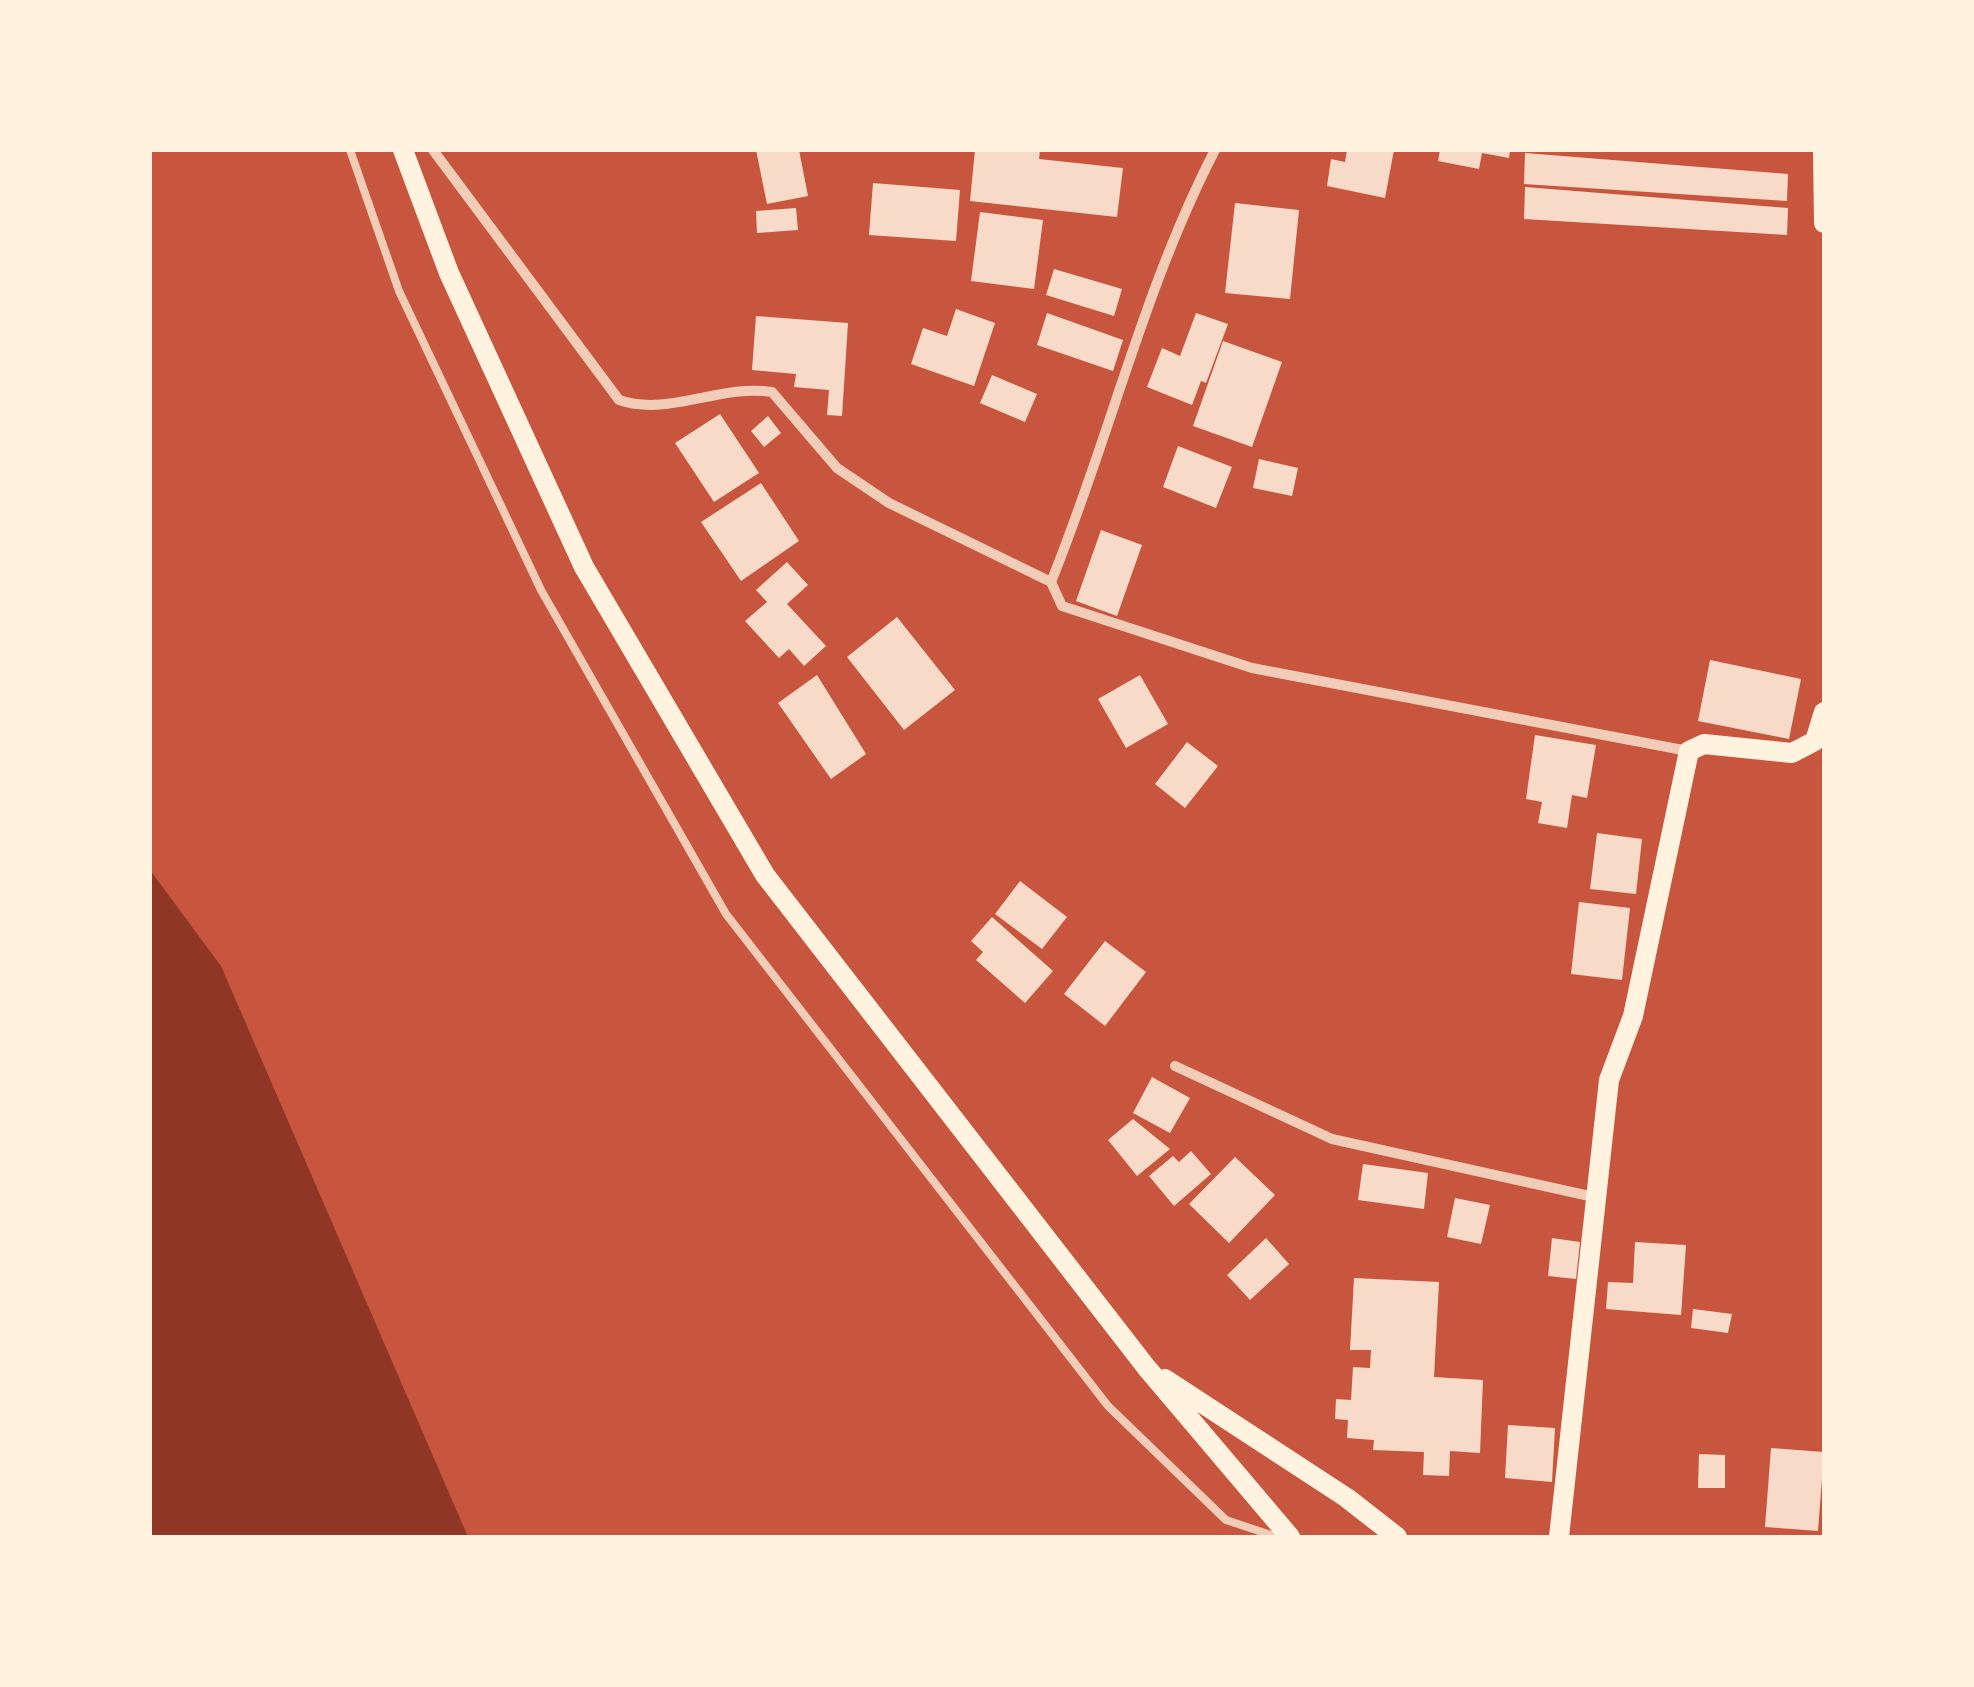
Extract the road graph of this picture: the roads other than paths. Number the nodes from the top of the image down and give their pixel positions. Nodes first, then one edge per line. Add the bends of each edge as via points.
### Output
1 (350, 150) edge
2 (403, 150) edge
3 (433, 150) edge
4 (1216, 150) edge
5 (1823, 150) edge
6 (1824, 223) edge
7 (1051, 582) junction
8 (1824, 712) edge
9 (1689, 751) junction
10 (1174, 1066) dead end
11 (1594, 1197) junction
12 (1146, 1367) junction
13 (1277, 1537) edge
14 (1290, 1537) edge
15 (1397, 1537) edge
16 (1559, 1537) edge

1 - 13 lane via 399,291 541,590 726,914 1108,1406 1226,1520
2 - 12 main road via 449,274 584,567 765,875
3 - 7 street via 619,400 644,408 744,388 772,392 837,468 889,502
4 - 7 street via 1132,354
5 - 6 main road
7 - 9 street via 1062,606 1252,668
8 - 9 main road via 1815,740 1792,754 1704,744
9 - 11 main road via 1633,1016 1609,1080
10 - 11 street via 1332,1139
11 - 16 main road
12 - 14 main road
12 - 15 main road

